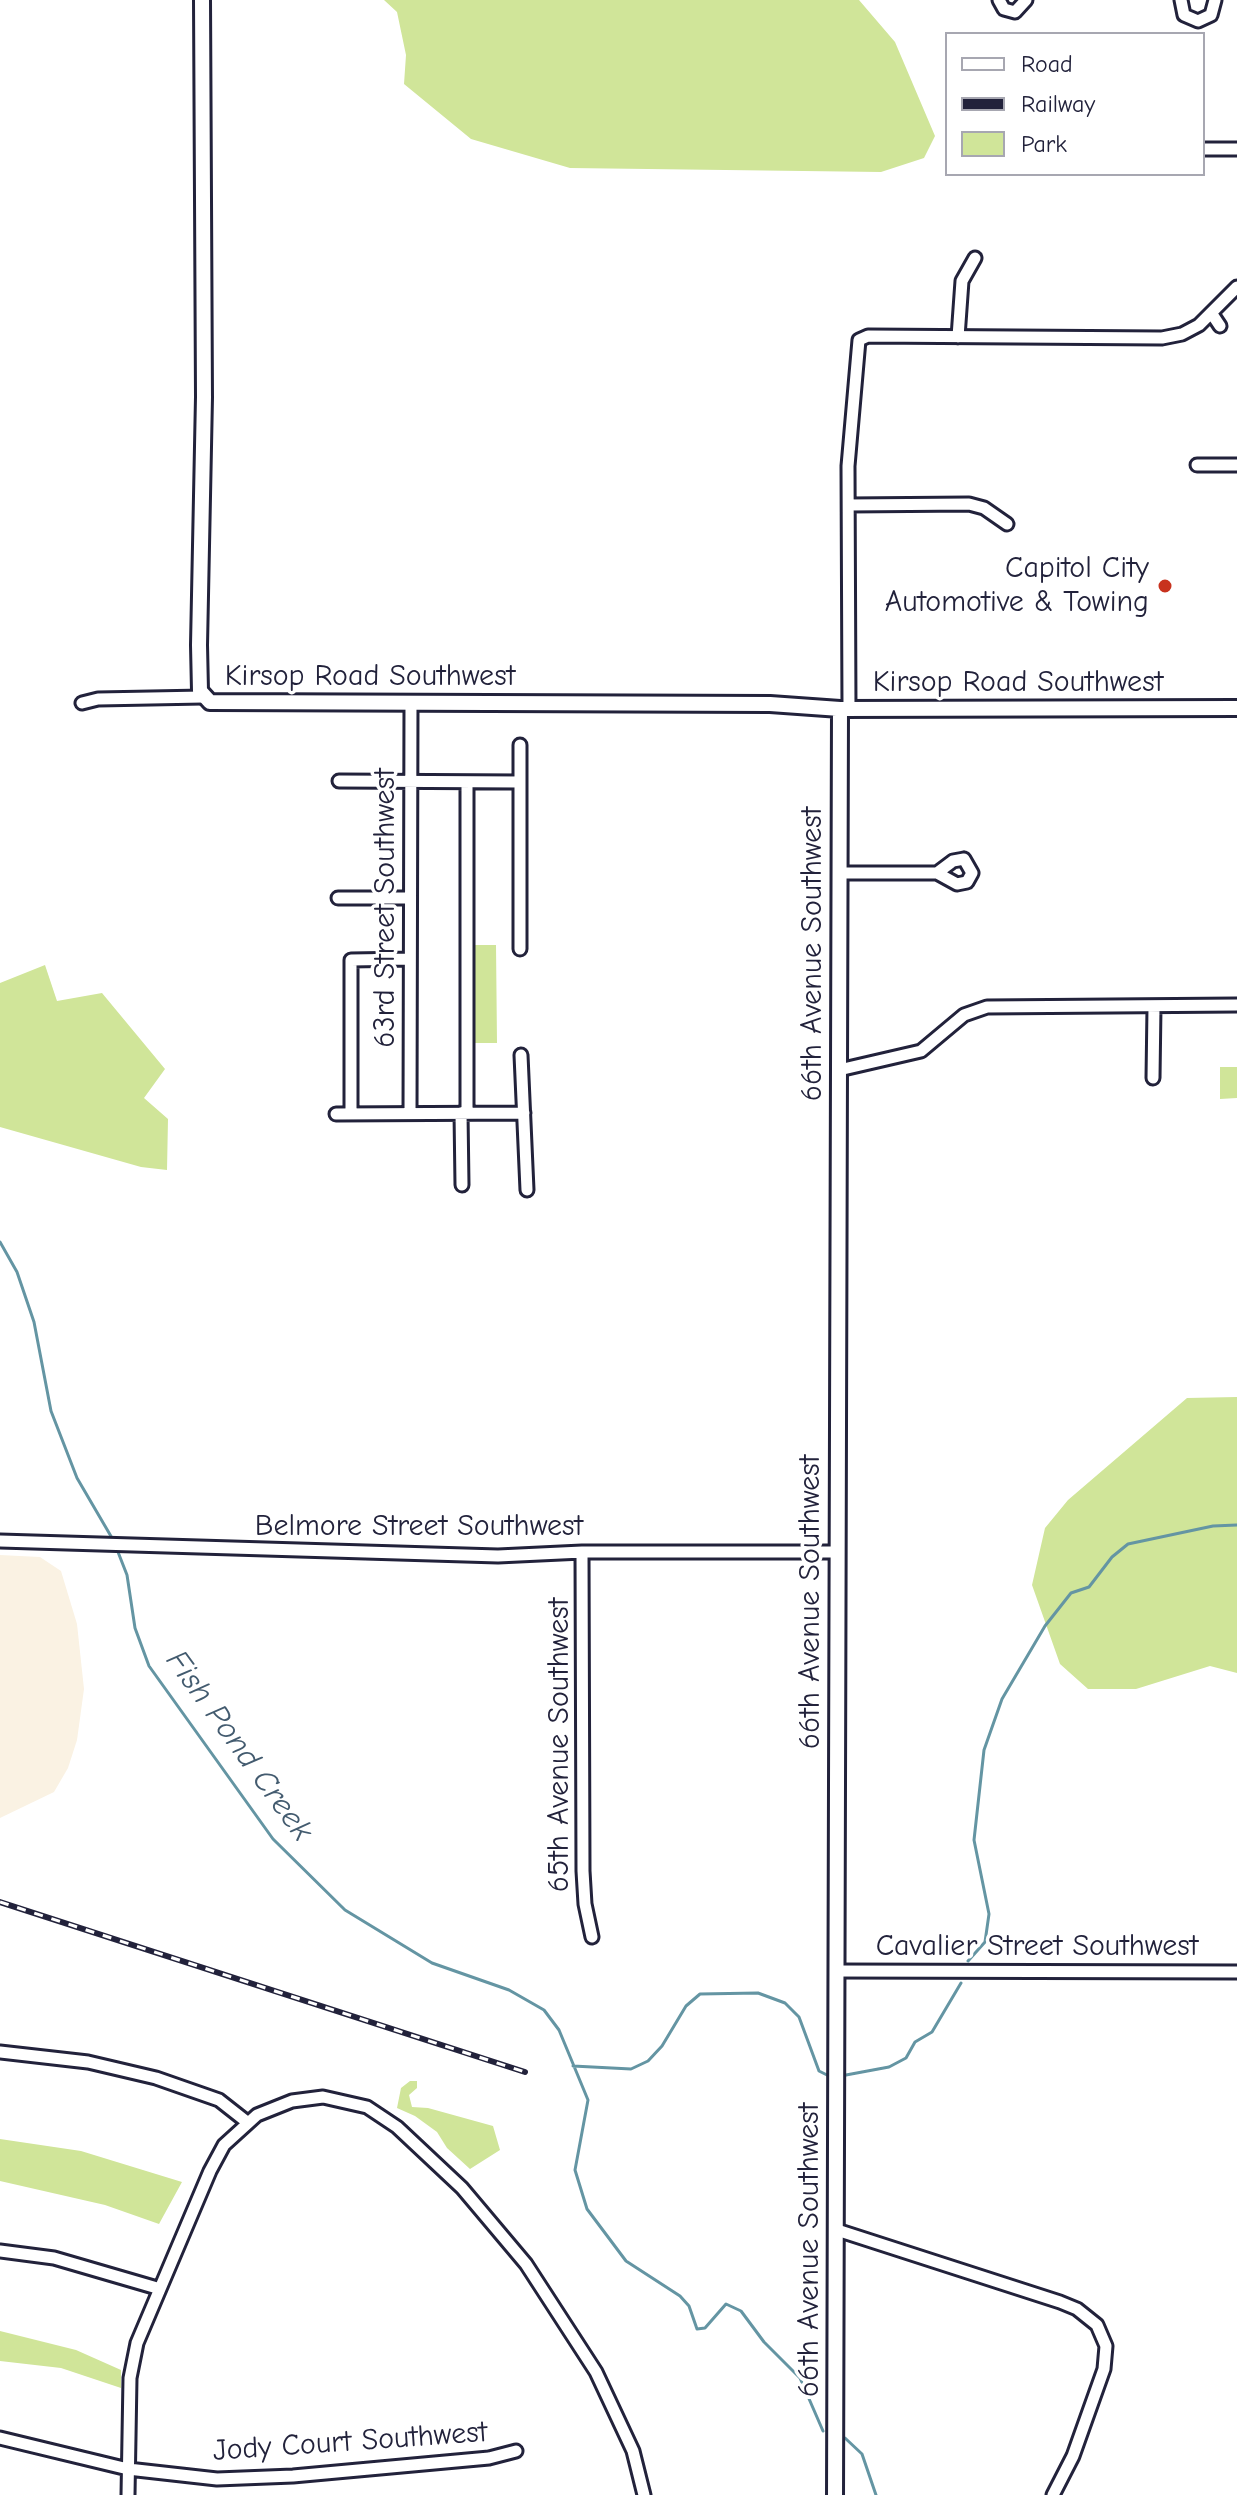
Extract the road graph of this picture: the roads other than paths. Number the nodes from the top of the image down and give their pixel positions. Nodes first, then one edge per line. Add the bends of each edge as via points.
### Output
1 (202, 0) edge
2 (999, 0) edge
3 (1026, 0) edge
4 (1181, 0) edge
5 (1215, 0) edge
6 (1205, 149) edge
7 (1237, 149) edge
8 (975, 258) dead end
9 (1237, 287) edge
10 (1212, 314) junction
11 (1220, 326) dead end
12 (958, 337) junction
13 (1197, 465) dead end
14 (1237, 465) edge
15 (849, 505) junction
16 (1007, 524) dead end
17 (203, 697) junction
18 (82, 703) dead end
19 (411, 703) junction
20 (1237, 708) edge
21 (844, 709) junction
22 (520, 745) dead end
23 (339, 781) dead end
24 (410, 782) junction
25 (467, 782) junction
26 (520, 782) junction
27 (839, 873) junction
28 (937, 873) dead end
29 (338, 898) dead end
30 (410, 898) junction
31 (520, 949) dead end
32 (410, 959) junction
33 (1237, 1005) edge
34 (1154, 1007) junction
35 (521, 1055) dead end
36 (839, 1070) junction
37 (1153, 1078) dead end
38 (410, 1113) junction
39 (464, 1113) junction
40 (524, 1113) junction
41 (336, 1114) dead end
42 (351, 1114) junction
43 (462, 1185) dead end
44 (527, 1190) dead end
45 (0, 1541) edge
46 (582, 1552) junction
47 (838, 1552) junction
48 (592, 1937) dead end
49 (836, 1971) junction
50 (1237, 1972) edge
51 (0, 2052) edge
52 (247, 2122) junction
53 (837, 2230) junction
54 (0, 2251) edge
55 (157, 2288) junction
56 (0, 2438) edge
57 (516, 2451) dead end
58 (128, 2469) junction
59 (128, 2495) edge
60 (644, 2495) edge
61 (835, 2495) edge
62 (1053, 2495) edge

1 - 17 street, Kirsop Road Southwest
2 - 3 street via 1004,9 1015,12
4 - 5 street via 1184,15 1198,21 1211,15
6 - 7 street
8 - 12 street via 962,281
9 - 10 street
10 - 11 street
10 - 12 street via 1191,330 1162,338
12 - 15 street, 66th Avenue Southwest via 859,340
13 - 14 street
15 - 16 street via 969,504
15 - 21 street, 66th Avenue Southwest
17 - 18 street
17 - 19 street, Kirsop Road Southwest via 216,703
19 - 21 street, Kirsop Road Southwest
19 - 24 street, 63rd Street Southwest
20 - 21 street, Kirsop Road Southwest
21 - 27 street, 66th Avenue Southwest
22 - 26 street
23 - 24 street
24 - 25 street
24 - 30 street, 63rd Street Southwest
25 - 26 street
25 - 39 street
26 - 31 street
27 - 28 street
27 - 36 street, 66th Avenue Southwest
29 - 30 street
30 - 32 street, 63rd Street Southwest
32 - 38 street, 63rd Street Southwest
32 - 42 street via 351,960
33 - 34 street
34 - 36 street via 987,1007 964,1015 921,1051
34 - 37 street
35 - 40 street
36 - 47 street, 66th Avenue Southwest
38 - 39 street
38 - 42 street
39 - 40 street
39 - 43 street
40 - 44 street
41 - 42 street
45 - 46 street, Belmore Street Southwest via 498,1556
46 - 47 street, Belmore Street Southwest
46 - 48 street, 65th Avenue Southwest via 584,1882
47 - 49 street, 66th Avenue Southwest
49 - 50 street, Cavalier Street Southwest
49 - 53 street, 66th Avenue Southwest
51 - 52 street via 88,2062 156,2078 219,2100
52 - 55 street via 219,2153
52 - 60 street via 292,2101 344,2100 387,2119 435,2161 510,2245 571,2330 625,2430
53 - 61 street, 66th Avenue Southwest
53 - 62 street via 1060,2302 1091,2318 1104,2339 1106,2361 1083,2431
54 - 55 street via 54,2258
55 - 58 street via 132,2366
56 - 58 street, Jody Court Southwest
57 - 58 street, Jody Court Southwest via 489,2458 256,2478
58 - 59 street

